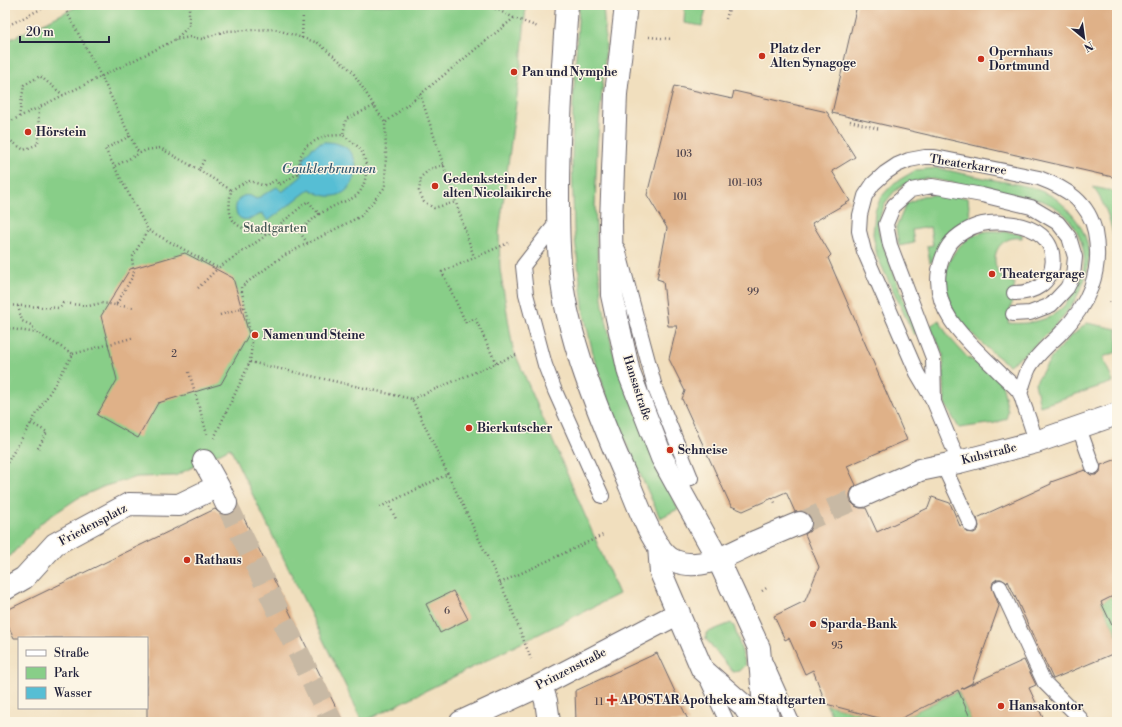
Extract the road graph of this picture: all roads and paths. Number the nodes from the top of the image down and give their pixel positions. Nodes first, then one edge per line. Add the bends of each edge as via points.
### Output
1 (49, 5) edge
2 (63, 5) edge
3 (190, 5) edge
4 (488, 5) edge
5 (567, 5) edge
6 (626, 5) edge
7 (730, 5) edge
8 (302, 14) dead end
9 (514, 18) junction
10 (726, 19) dead end
11 (5, 27) edge
12 (543, 29) dead end
13 (302, 38) junction
14 (661, 38) dead end
15 (672, 39) dead end
16 (175, 40) junction
17 (101, 76) junction
18 (420, 94) junction
19 (63, 95) junction
20 (374, 106) junction
21 (39, 107) junction
22 (19, 117) junction
23 (850, 121) dead end
24 (385, 123) junction
25 (5, 124) edge
26 (880, 129) dead end
27 (343, 135) junction
28 (130, 136) junction
29 (5, 137) edge
30 (139, 154) junction
31 (205, 158) dead end
32 (444, 165) junction
33 (114, 166) junction
34 (199, 170) junction
35 (231, 190) junction
36 (456, 202) junction
37 (319, 214) junction
38 (558, 221) junction
39 (611, 221) junction
40 (148, 230) junction
41 (267, 235) junction
42 (508, 243) dead end
43 (308, 244) junction
44 (474, 257) junction
45 (218, 268) junction
46 (198, 288) dead end
47 (1014, 294) dead end
48 (5, 305) edge
49 (116, 305) junction
50 (18, 306) junction
51 (244, 307) junction
52 (135, 308) dead end
53 (1012, 314) dead end
54 (220, 315) dead end
55 (5, 328) edge
56 (37, 333) junction
57 (132, 338) dead end
58 (524, 351) dead end
59 (73, 354) junction
60 (250, 362) junction
61 (496, 363) junction
62 (189, 372) dead end
63 (1020, 394) junction
64 (412, 399) junction
65 (934, 402) junction
66 (1117, 414) edge
67 (32, 422) junction
68 (1079, 428) junction
69 (1036, 442) junction
70 (37, 450) dead end
71 (207, 453) junction
72 (951, 463) junction
73 (5, 466) edge
74 (1093, 467) dead end
75 (448, 474) junction
76 (691, 478) dead end
77 (602, 496) dead end
78 (862, 496) tunnel mouth
79 (388, 503) junction
80 (380, 507) dead end
81 (396, 519) dead end
82 (800, 523) tunnel mouth
83 (971, 525) dead end
84 (603, 535) dead end
85 (659, 546) junction
86 (718, 559) junction
87 (500, 583) junction
88 (1000, 587) dead end
89 (5, 589) edge
90 (679, 613) junction
91 (759, 648) junction
92 (702, 669) junction
93 (541, 685) junction
94 (461, 722) edge
95 (549, 722) edge
96 (727, 722) edge
97 (754, 722) edge
98 (770, 722) edge
99 (792, 722) edge
100 (1082, 722) edge

1 - 11 path
2 - 17 path
3 - 16 path via 189,26
4 - 9 path
5 - 38 street via 558,151
6 - 39 street, Hansastraße via 616,94
7 - 10 path
8 - 13 path
9 - 12 path
9 - 18 path
13 - 16 path via 275,29 225,31 202,40 190,37
13 - 20 path via 318,43 352,71
14 - 15 path
16 - 17 path
17 - 19 path
17 - 28 path
18 - 24 path
18 - 32 path
19 - 21 path
19 - 22 path via 40,76 24,85
20 - 24 path
20 - 27 path via 346,119
21 - 22 path
21 - 29 path via 38,144 24,150
22 - 25 path
23 - 26 path
24 - 43 path via 385,187 361,216
27 - 35 path via 324,136 306,146 300,157 298,173 279,185 276,180 267,185 250,181
27 - 37 path via 362,153 365,167 364,182 354,197
28 - 30 path
28 - 33 path via 105,149
30 - 33 path
30 - 34 path via 160,148
31 - 34 path
32 - 36 path
32 - 36 path via 430,169 421,178 419,191 424,202 434,208
33 - 40 path
34 - 35 path
35 - 41 path via 229,208 232,219 239,226
36 - 44 path
37 - 41 path via 308,201
37 - 43 path via 300,231
38 - 77 lane via 523,266 526,294 545,365
38 - 85 street via 560,269 571,331 592,394 640,508
39 - 76 lane via 656,391
39 - 86 street, Hansastraße via 612,296 629,373 662,458
40 - 45 path
40 - 49 path via 132,258 134,274
41 - 45 path
42 - 44 path
43 - 51 path via 283,256 241,287
44 - 61 path via 442,272 466,323 475,318
45 - 46 path
47 - 63 lane via 1030,292 1040,287 1050,274 1053,266 1052,253 1048,242 1042,236 1026,226 982,224 963,232 949,244 942,256 939,272 940,298 949,316 970,344
48 - 50 path
49 - 50 path via 101,303 89,306 63,303 60,308
49 - 52 path
50 - 56 path via 22,321 31,325
51 - 54 path
51 - 60 path via 252,343
53 - 65 lane, Theaterkarree via 1030,313 1051,305 1073,276 1075,257 1069,237 1058,223 1031,207 932,186 911,190 894,205 886,224 890,245 933,358
55 - 56 path
56 - 59 path
57 - 59 path
58 - 61 path
59 - 67 path
60 - 64 path
60 - 71 path
61 - 64 path
62 - 71 path
63 - 65 lane, Theaterkarree via 1030,367 1068,325 1089,292 1098,262 1093,225 1088,213 1077,200 1055,184 1010,171 925,157 897,165 873,184 865,196 859,231 864,251 917,373
63 - 69 lane
64 - 75 path
65 - 72 lane, Theaterkarree
66 - 68 street, Kuhstraße
67 - 70 path via 47,432
67 - 73 path
68 - 69 street, Kuhstraße
68 - 74 lane
69 - 72 street, Kuhstraße
71 - 89 street, Friedensplatz via 222,495 179,505 129,504 55,544 24,578
72 - 78 street, Kuhstraße via 920,470
72 - 83 lane, Theaterkarree
75 - 79 path
75 - 87 path
79 - 80 path
79 - 81 path
82 - 86 street
84 - 87 path
85 - 86 street via 667,557 689,564
85 - 90 street via 661,573
86 - 91 street, Hansastraße
87 - 93 path
88 - 100 lane via 1044,682
90 - 92 street
90 - 93 street, Prinzenstraße
91 - 98 street, Hansastraße via 763,696
91 - 99 lane
92 - 96 lane
92 - 97 street via 743,705
93 - 94 street, Prinzenstraße
93 - 95 street

